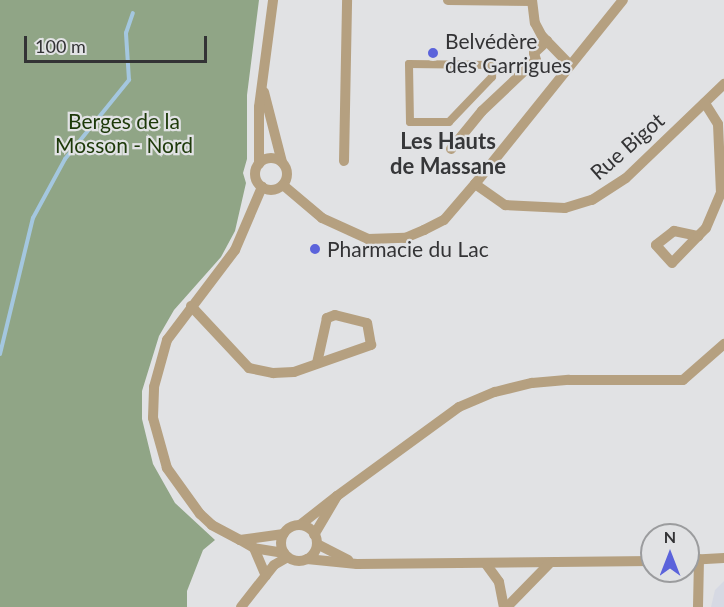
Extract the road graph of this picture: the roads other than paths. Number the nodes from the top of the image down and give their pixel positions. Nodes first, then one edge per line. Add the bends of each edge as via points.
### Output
1 (273, 0) edge
2 (347, 0) edge
3 (448, 0) edge
4 (623, 0) edge
5 (532, 1) edge
6 (547, 41) junction
7 (409, 64) joint
8 (569, 64) junction
9 (724, 84) edge
10 (263, 86) junction
11 (705, 103) junction
12 (451, 149) dead end
13 (344, 161) dead end
14 (282, 162) junction
15 (259, 164) junction
16 (475, 184) junction
17 (283, 185) junction
18 (262, 187) junction
19 (698, 236) dead end
20 (191, 306) junction
21 (724, 344) edge
22 (317, 363) junction
23 (338, 496) junction
24 (300, 525) junction
25 (284, 534) junction
26 (315, 539) junction
27 (240, 540) junction
28 (254, 548) junction
29 (286, 555) junction
30 (724, 558) edge
31 (308, 559) junction
32 (700, 560) edge
33 (640, 561) edge
34 (357, 564) junction
35 (486, 564) junction
36 (549, 564) junction
37 (266, 576) junction
38 (696, 583) edge
39 (241, 607) edge
40 (506, 607) edge
41 (698, 607) edge

1 - 10 street
2 - 13 street
3 - 5 street
4 - 8 street
5 - 6 street via 535,23
6 - 8 street
6 - 12 street via 534,53 536,60 482,111
7 - 7 street via 493,65 492,77 449,122 410,122
8 - 16 street
9 - 11 street, Rue Bigot
10 - 14 street
10 - 15 street
11 - 16 street, Rue Bigot via 626,178 582,204 564,208 505,205
11 - 19 street via 718,124 721,193 706,228
14 - 15 street via 267,159
14 - 17 street via 287,173
15 - 18 street via 255,174
16 - 17 street via 444,219 424,231 405,238 368,239 322,219
17 - 18 street via 275,190
18 - 20 street via 235,250
20 - 22 street via 249,368 294,372
20 - 27 street via 167,340 159,363 153,418 157,444 182,494 212,525
21 - 23 street via 683,381 569,380 532,383 486,396 459,407
22 - 22 street via 327,318 343,316 367,323 371,345
23 - 24 street
23 - 26 street
24 - 25 street
24 - 26 street
25 - 27 street
25 - 29 street
26 - 31 street
26 - 34 street
27 - 28 street
28 - 29 street
28 - 37 street
29 - 31 street
29 - 37 street
30 - 32 street
31 - 34 street
33 - 36 street
34 - 35 street
35 - 36 street
35 - 40 street via 503,592
36 - 40 street
37 - 39 street
38 - 41 street

